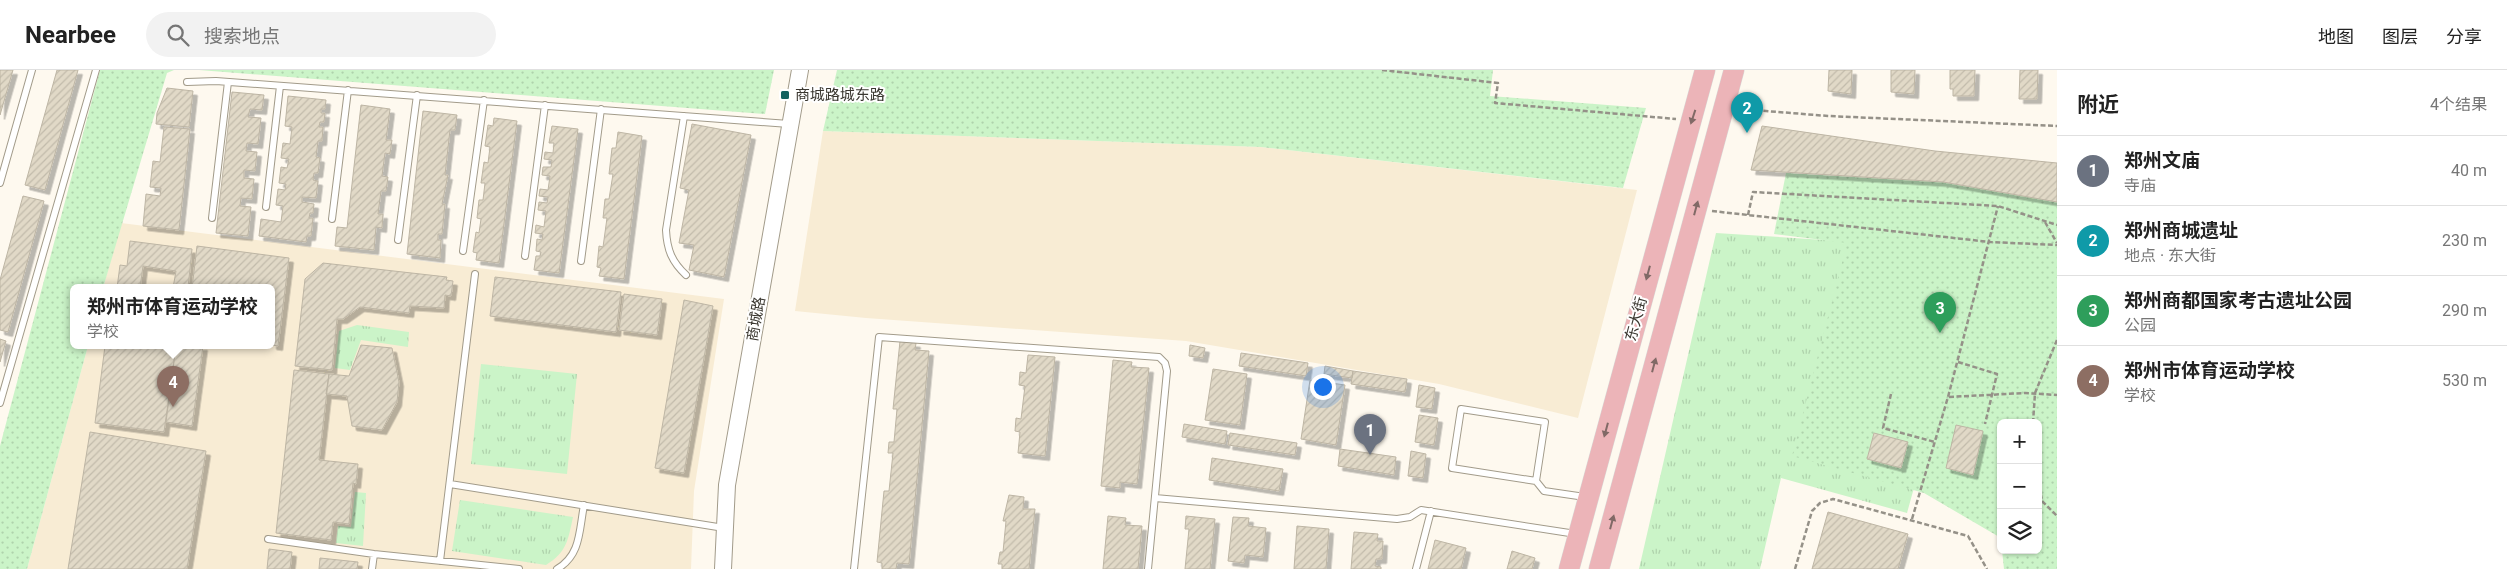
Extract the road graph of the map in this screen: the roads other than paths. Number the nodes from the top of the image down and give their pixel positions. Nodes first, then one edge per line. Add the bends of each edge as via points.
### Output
1 (32, 70) edge
2 (96, 70) edge
3 (800, 70) edge
4 (1705, 70) edge
5 (1734, 70) edge
6 (186, 82) dead end
7 (228, 82) junction
8 (280, 86) junction
9 (348, 90) junction
10 (417, 95) junction
11 (484, 100) junction
12 (545, 105) junction
13 (601, 109) junction
14 (684, 116) junction
15 (790, 124) junction
16 (0, 183) edge
17 (266, 207) dead end
18 (212, 218) dead end
19 (332, 219) dead end
20 (398, 240) dead end
21 (463, 251) dead end
22 (525, 256) dead end
23 (582, 261) dead end
24 (475, 274) dead end
25 (686, 276) dead end
26 (0, 403) edge
27 (1536, 481) junction
28 (450, 484) junction
29 (1155, 498) junction
30 (1588, 498) junction
31 (584, 505) junction
32 (1431, 512) junction
33 (724, 528) junction
34 (1578, 534) junction
35 (268, 539) dead end
36 (374, 554) junction
37 (440, 561) junction
38 (372, 569) edge
39 (519, 569) edge
40 (557, 569) edge
41 (724, 569) edge
42 (854, 569) edge
43 (1148, 569) edge
44 (1416, 569) edge
45 (1569, 569) edge
46 (1599, 569) edge

1 - 16 lane
2 - 26 lane
3 - 15 street, 商城路
4 -> 30 main road, 东大街
46 -> 5 main road, 东大街
6 - 7 lane
7 - 8 lane
7 - 18 lane
8 - 9 lane
8 - 17 lane
9 - 10 lane
9 - 19 lane
10 - 11 lane
10 - 20 lane
11 - 12 lane
11 - 21 lane
12 - 13 lane
12 - 22 lane
13 - 14 lane
13 - 23 lane
14 - 15 lane
14 - 25 lane via 666,230 667,246 674,264
15 - 33 street, 商城路 via 726,485
24 - 28 lane
27 - 27 lane via 1452,468 1461,409 1545,422
27 - 30 lane via 1544,491
28 - 31 lane
28 - 37 lane
29 - 32 lane via 1397,519 1410,517 1422,510
29 - 42 lane via 1167,371 1160,357 879,337
29 - 43 lane
30 - 34 main road, 东大街
31 - 33 lane
31 - 40 lane via 576,553
32 - 34 lane
32 - 44 lane
33 - 41 street, 商城路
34 - 45 main road, 东大街
35 - 36 lane
36 - 37 lane
36 - 38 lane
37 - 39 lane

